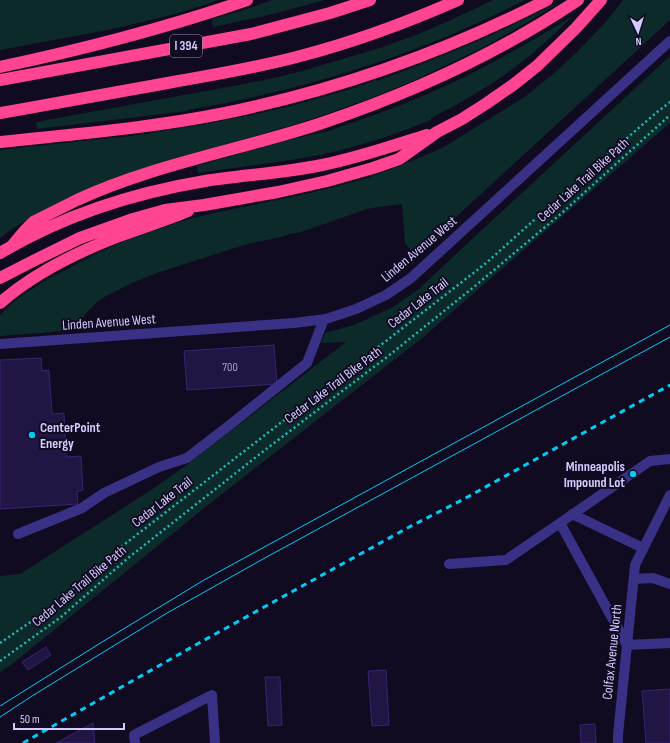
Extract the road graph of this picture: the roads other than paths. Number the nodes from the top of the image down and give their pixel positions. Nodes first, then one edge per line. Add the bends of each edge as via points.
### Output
1 (247, 0) edge
2 (370, 0) edge
3 (458, 0) edge
4 (547, 0) edge
5 (578, 0) edge
6 (601, 0) edge
7 (670, 41) edge
8 (0, 67) edge
9 (0, 80) edge
10 (0, 113) edge
11 (437, 132) junction
12 (0, 142) edge
13 (204, 205) junction
14 (12, 246) junction
15 (0, 253) edge
16 (1, 278) edge
17 (0, 303) edge
18 (324, 319) junction
19 (0, 344) edge
20 (670, 459) edge
21 (670, 495) edge
22 (572, 514) junction
23 (560, 523) junction
24 (18, 534) dead end
25 (643, 548) junction
26 (449, 564) dead end
27 (634, 579) junction
28 (670, 584) edge
29 (670, 642) edge
30 (627, 645) junction
31 (135, 743) edge
32 (215, 743) edge
33 (618, 743) edge

1 - 8 highway via 88,47
2 - 9 highway, I 394 via 251,34
3 - 10 highway, I 394 via 331,48 275,62
4 - 12 highway via 460,41 374,74 292,98 149,125
5 - 14 highway via 478,58 392,97 320,124 148,173 89,195 35,221
6 - 11 highway via 537,66 487,103
7 - 18 street, Linden Avenue West via 411,278 386,295 356,309
11 - 13 highway via 399,159 373,168 278,192
11 - 14 highway via 321,166 206,181 141,195 58,223
13 - 16 highway via 165,210 102,229 61,246
13 - 17 highway via 79,254 34,277
14 - 15 highway
18 - 19 street, Linden Avenue West
18 - 24 street via 307,363 187,458 159,467 104,493 82,508
20 - 22 street via 650,461
21 - 25 street
22 - 23 street
22 - 25 street
23 - 26 street via 506,560
23 - 30 street
25 - 27 street, Colfax Avenue North via 635,565
27 - 28 street via 653,578
27 - 30 street, Colfax Avenue North
29 - 30 street
30 - 33 street, Colfax Avenue North
31 - 32 street via 134,735 212,695

